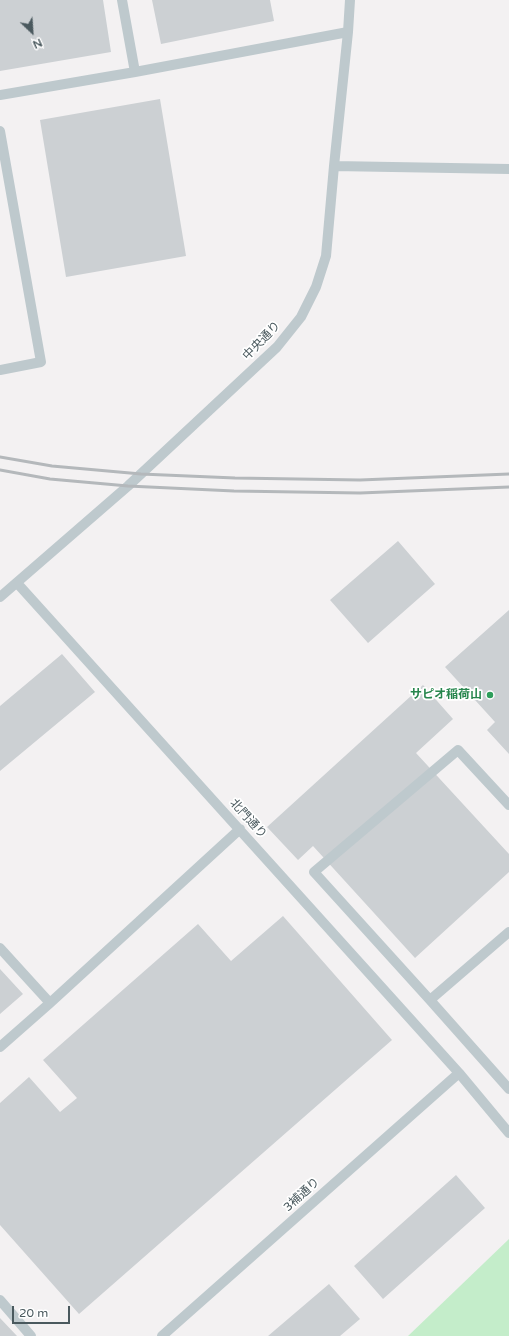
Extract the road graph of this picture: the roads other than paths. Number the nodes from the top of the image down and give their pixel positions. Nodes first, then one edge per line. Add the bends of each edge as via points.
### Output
1 (122, 0) edge
2 (350, 0) edge
3 (348, 32) junction
4 (135, 72) junction
5 (0, 95) edge
6 (0, 131) edge
7 (334, 166) junction
8 (509, 169) edge
9 (0, 370) edge
10 (17, 583) junction
11 (0, 597) edge
12 (509, 805) edge
13 (240, 829) junction
14 (509, 932) edge
15 (0, 948) edge
16 (430, 1000) junction
17 (50, 1004) junction
18 (0, 1047) edge
19 (459, 1073) junction
20 (509, 1089) edge
21 (509, 1133) edge
22 (0, 1300) edge
23 (31, 1336) edge
24 (162, 1336) edge

1 - 4 lane
2 - 3 lane, 中央通り
3 - 4 lane
3 - 7 lane, 中央通り
4 - 5 lane
6 - 9 lane via 41,362
7 - 8 lane
7 - 10 lane, 中央通り via 326,256 316,287 301,317 277,347 128,486
10 - 11 lane, 中央通り
10 - 13 lane, 北門通り
12 - 16 lane via 458,750 314,872
13 - 17 lane
13 - 19 lane, 北門通り
14 - 16 lane
15 - 17 lane
16 - 20 lane
17 - 18 lane
19 - 21 lane, 北門通り
19 - 24 lane, 3補通り
22 - 23 lane

